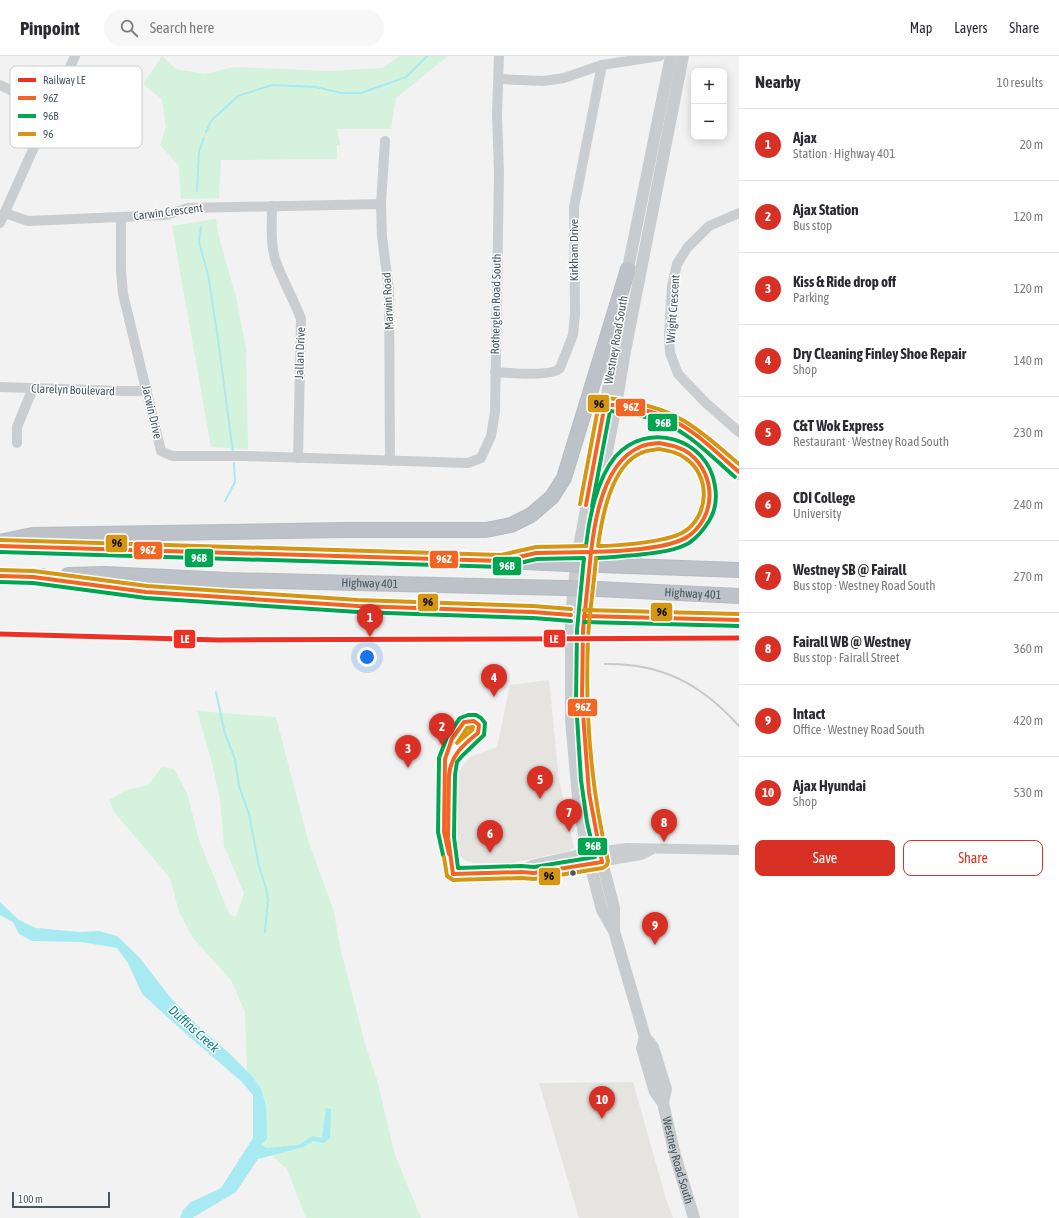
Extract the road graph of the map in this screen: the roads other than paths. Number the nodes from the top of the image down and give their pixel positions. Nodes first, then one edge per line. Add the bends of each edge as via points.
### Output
1 (75, 56) edge
2 (499, 56) edge
3 (660, 56) edge
4 (671, 56) edge
5 (683, 56) edge
6 (602, 65) junction
7 (71, 66) edge
8 (500, 79) junction
9 (0, 85) edge
10 (10, 90) edge
11 (385, 141) dead end
12 (34, 148) edge
13 (381, 204) junction
14 (272, 206) junction
15 (5, 213) junction
16 (739, 213) edge
17 (121, 218) junction
18 (0, 224) edge
19 (628, 269) junction
20 (495, 372) junction
21 (0, 387) edge
22 (32, 388) junction
23 (147, 391) junction
24 (611, 405) junction
25 (739, 432) edge
26 (17, 443) dead end
27 (298, 458) junction
28 (390, 461) junction
29 (739, 472) edge
30 (596, 517) junction
31 (0, 542) edge
32 (0, 546) edge
33 (600, 558) junction
34 (739, 570) edge
35 (0, 576) edge
36 (32, 577) junction
37 (739, 596) edge
38 (578, 615) junction
39 (739, 620) edge
40 (739, 850) edge
41 (595, 858) junction
42 (453, 874) dead end
43 (694, 1218) edge

1 - 7 street
2 - 8 street, Rotherglen Road South
3 - 6 street
4 - 19 main road, Westney Road South
5 - 24 main road, Westney Road South via 625,351
6 - 8 street via 564,78 543,81
6 - 20 street, Kirkham Drive via 574,207 573,335 557,371 541,374
8 - 20 street, Rotherglen Road South via 497,115 499,173
9 - 10 street
11 - 13 street, Marwin Road
12 - 15 street
13 - 14 street, Carwin Crescent
13 - 28 street, Marwin Road via 382,237 389,290
14 - 17 street, Carwin Crescent via 188,208 166,215
14 - 27 street, Jallan Drive via 272,234 276,261 301,319
15 - 17 street, Carwin Crescent via 28,221
15 - 18 street
16 - 25 street, Wright Crescent via 709,226 687,248 677,264 672,286 669,335 670,353 678,374
17 - 23 street, Jacwin Drive via 123,294
19 - 24 main road, Westney Road South
19 - 31 highway via 564,478 552,497 531,515 511,525 486,530 458,531 343,530 32,535
20 - 28 street, Rotherglen Road South via 495,412 491,436 481,458 468,463
21 - 22 street, Clarelyn Boulevard
22 - 23 street, Clarelyn Boulevard
22 - 26 street via 17,427
23 - 27 street, Jacwin Drive via 161,451 172,456
24 - 29 highway via 652,413 672,420 685,427
24 - 30 main road, Westney Road South
24 - 38 main road, Westney Road South via 580,538
27 - 28 street, Jacwin Drive
30 - 33 highway via 614,469 623,458 643,445 655,442 682,448 695,456 708,480 711,491 708,512 702,523 684,539 668,545
30 - 38 main road, Westney Road South
32 - 33 highway, bridge via 502,561
33 - 34 highway
35 - 36 highway, Highway 401
36 - 37 highway, Highway 401, bridge via 105,574
36 - 38 highway via 146,592 358,606
38 - 39 highway
38 - 41 main road, Westney Road South via 570,692 572,735 579,808
40 - 41 street via 652,850 641,855
41 - 42 street via 532,865 521,872
41 - 43 main road, Westney Road South via 614,908 614,931 645,1037 653,1047 666,1089 663,1103

